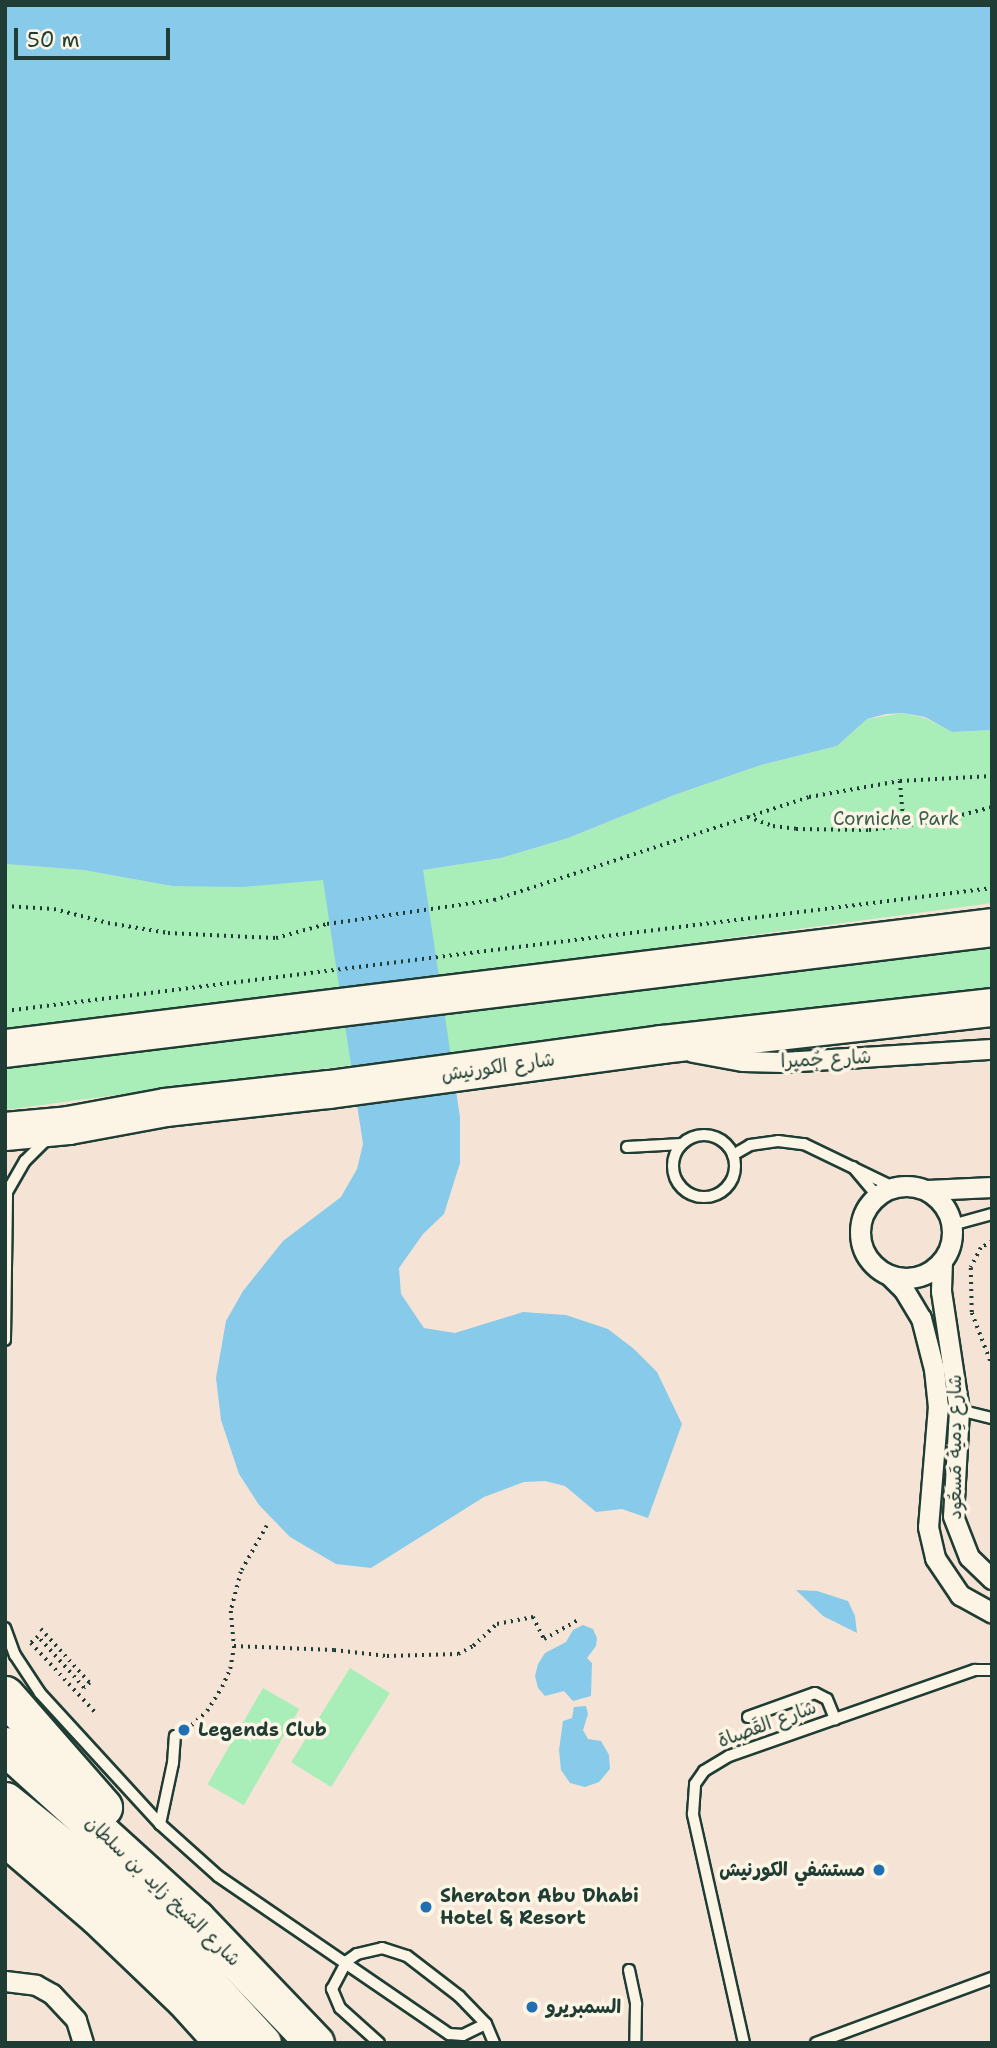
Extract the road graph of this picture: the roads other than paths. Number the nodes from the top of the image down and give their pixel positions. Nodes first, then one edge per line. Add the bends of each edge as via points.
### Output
1 (992, 927) edge
2 (992, 1007) edge
3 (661, 1044) junction
4 (5, 1048) edge
5 (992, 1049) edge
6 (68, 1125) junction
7 (5, 1131) edge
8 (682, 1144) junction
9 (627, 1147) dead end
10 (733, 1154) junction
11 (851, 1164) junction
12 (992, 1186) edge
13 (6, 1190) edge
14 (927, 1190) junction
15 (885, 1191) junction
16 (992, 1214) edge
17 (952, 1226) junction
18 (942, 1261) junction
19 (889, 1275) junction
20 (6, 1278) edge
21 (5, 1340) edge
22 (959, 1410) junction
23 (992, 1418) edge
24 (992, 1579) edge
25 (992, 1613) edge
26 (5, 1628) edge
27 (992, 1670) edge
28 (5, 1695) edge
29 (748, 1717) dead end
30 (835, 1719) junction
31 (175, 1736) road end
32 (5, 1746) edge
33 (5, 1801) edge
34 (160, 1824) junction
35 (5, 1840) edge
36 (196, 1919) junction
37 (347, 1961) junction
38 (629, 1970) dead end
39 (992, 1978) edge
40 (5, 1981) edge
41 (486, 2024) junction
42 (83, 2043) edge
43 (221, 2043) edge
44 (262, 2043) edge
45 (315, 2043) edge
46 (379, 2043) edge
47 (494, 2043) edge
48 (635, 2043) edge
49 (744, 2043) edge
50 (816, 2043) edge

1 - 4 highway
2 - 3 highway, شارع الكورنيش
3 - 5 street, شارع جُميرا via 743,1061 783,1062
3 - 6 highway, شارع الكورنيش via 165,1107
6 - 7 highway, شارع الكورنيش
6 - 13 lane via 37,1148
8 - 9 lane
8 - 10 lane via 696,1136 708,1136
8 - 10 lane via 674,1157 675,1177 682,1188 699,1196 712,1196 728,1185 734,1174
10 - 11 lane via 750,1145 778,1141 804,1144
11 - 15 lane
11 - 15 lane
12 - 14 street
13 - 20 lane
14 - 15 street via 907,1185
14 - 17 street via 941,1201
15 - 19 street via 862,1217 861,1243 868,1259
16 - 17 lane
17 - 18 street via 950,1248
18 - 19 street via 918,1277
18 - 22 street, شارع دِمية مَسعُود via 941,1291
19 - 25 street, شارع دِمية مَسعُود via 921,1318 934,1369 938,1406 928,1527 932,1550 942,1573 960,1595
20 - 21 lane
22 - 23 lane
22 - 24 street, شارع دِمية مَسعُود via 953,1516 969,1557
26 - 34 lane via 26,1675
27 - 30 lane, شارع القَصباة via 975,1670
28 - 36 highway
29 - 30 lane via 815,1693 827,1699
30 - 49 lane, شارع القَصباة via 717,1761 695,1784 693,1814
31 - 34 lane
32 - 36 highway, شارع الشيخ زايد بن سلطان
33 - 44 highway via 82,1863 173,1947
34 - 37 lane via 229,1884
35 - 43 main road via 96,1918
36 - 45 highway, شارع الشيخ زايد بن سلطان
37 - 41 lane via 449,2034 463,2035
37 - 41 lane via 369,1950 395,1951 459,1996
37 - 46 lane via 335,1979 334,1999
38 - 48 lane via 636,2004
39 - 50 lane
40 - 42 street via 36,1985 52,1994 76,2020
41 - 47 lane

